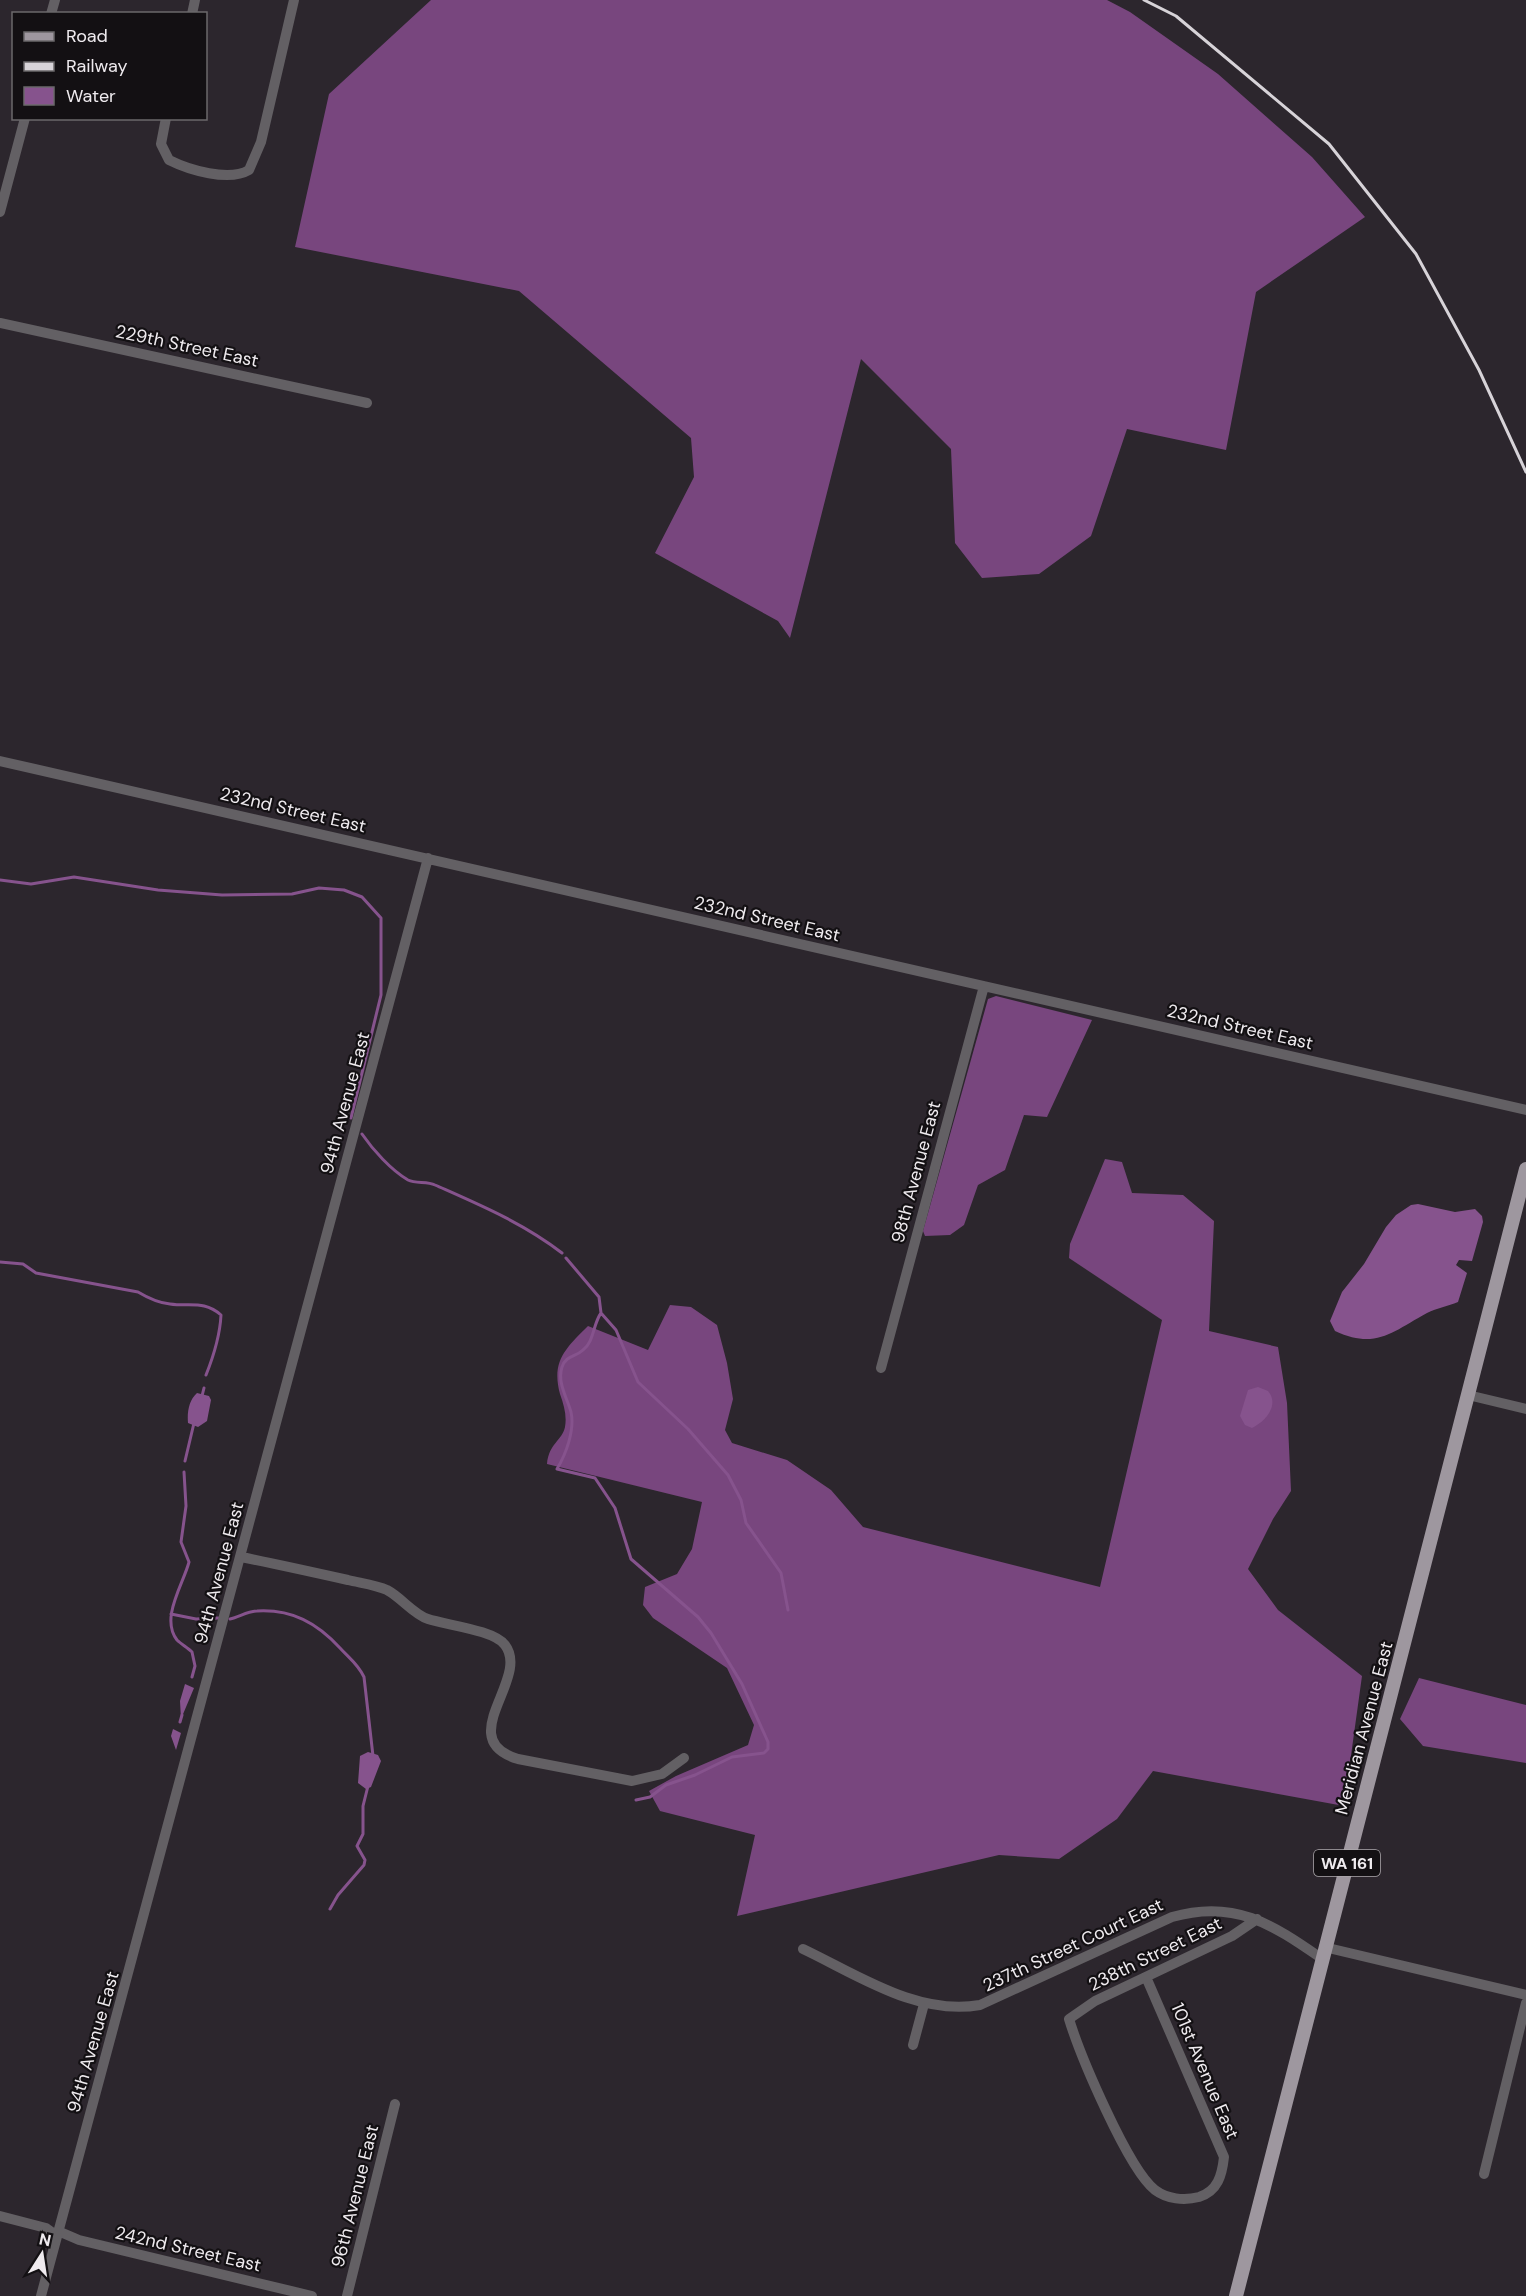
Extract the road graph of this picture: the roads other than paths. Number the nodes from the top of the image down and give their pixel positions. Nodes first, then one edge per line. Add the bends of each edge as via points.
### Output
1 (294, 0) edge
2 (24, 120) edge
3 (166, 120) edge
4 (0, 212) edge
5 (0, 323) edge
6 (367, 403) dead end
7 (0, 760) edge
8 (428, 858) junction
9 (984, 986) junction
10 (1526, 1110) edge
11 (1526, 1169) edge
12 (880, 1368) dead end
13 (1468, 1395) junction
14 (1526, 1408) edge
15 (241, 1557) junction
16 (684, 1758) dead end
17 (1257, 1919) junction
18 (803, 1948) dead end
19 (1323, 1953) junction
20 (1146, 1977) junction
21 (1526, 1995) edge
22 (1526, 2003) edge
23 (924, 2004) junction
24 (913, 2046) dead end
25 (395, 2104) dead end
26 (1484, 2174) dead end
27 (1190, 2199) joint
28 (0, 2216) edge
29 (57, 2233) junction
30 (41, 2296) edge
31 (312, 2296) edge
32 (347, 2296) edge
33 (1236, 2296) edge

1 - 3 street via 253,165 244,173 222,175 175,164 164,153 161,139
2 - 4 street
5 - 6 street, 229th Street East
7 - 8 street, 232nd Street East
8 - 9 street, 232nd Street East
8 - 15 street, 94th Avenue East
9 - 10 street, 232nd Street East
9 - 12 street, 98th Avenue East
11 - 13 main road, Meridian Avenue East / WA 161
13 - 14 street
13 - 19 main road, Meridian Avenue East / WA 161
15 - 16 street via 386,1590 425,1618 486,1635 505,1645 510,1662 492,1726 493,1742 502,1753 632,1782 662,1774
15 - 29 street, 94th Avenue East
17 - 19 street, 237th Street Court East
17 - 20 street, 238th Street East via 1232,1936
17 - 23 street, 237th Street Court East via 1220,1910 1188,1912 980,2005 957,2008
18 - 23 street, 237th Street Court East
19 - 21 street
19 - 33 main road, Meridian Avenue East / WA 161
20 - 27 street, 101st Avenue East via 1224,2157 1215,2187
20 - 27 street, 238th Street East via 1095,2001 1069,2019 1139,2173 1164,2195
22 - 26 street
23 - 24 street
25 - 32 street, 96th Avenue East
28 - 29 street, 242nd Street East
29 - 30 street, 94th Avenue East
29 - 31 street, 242nd Street East

